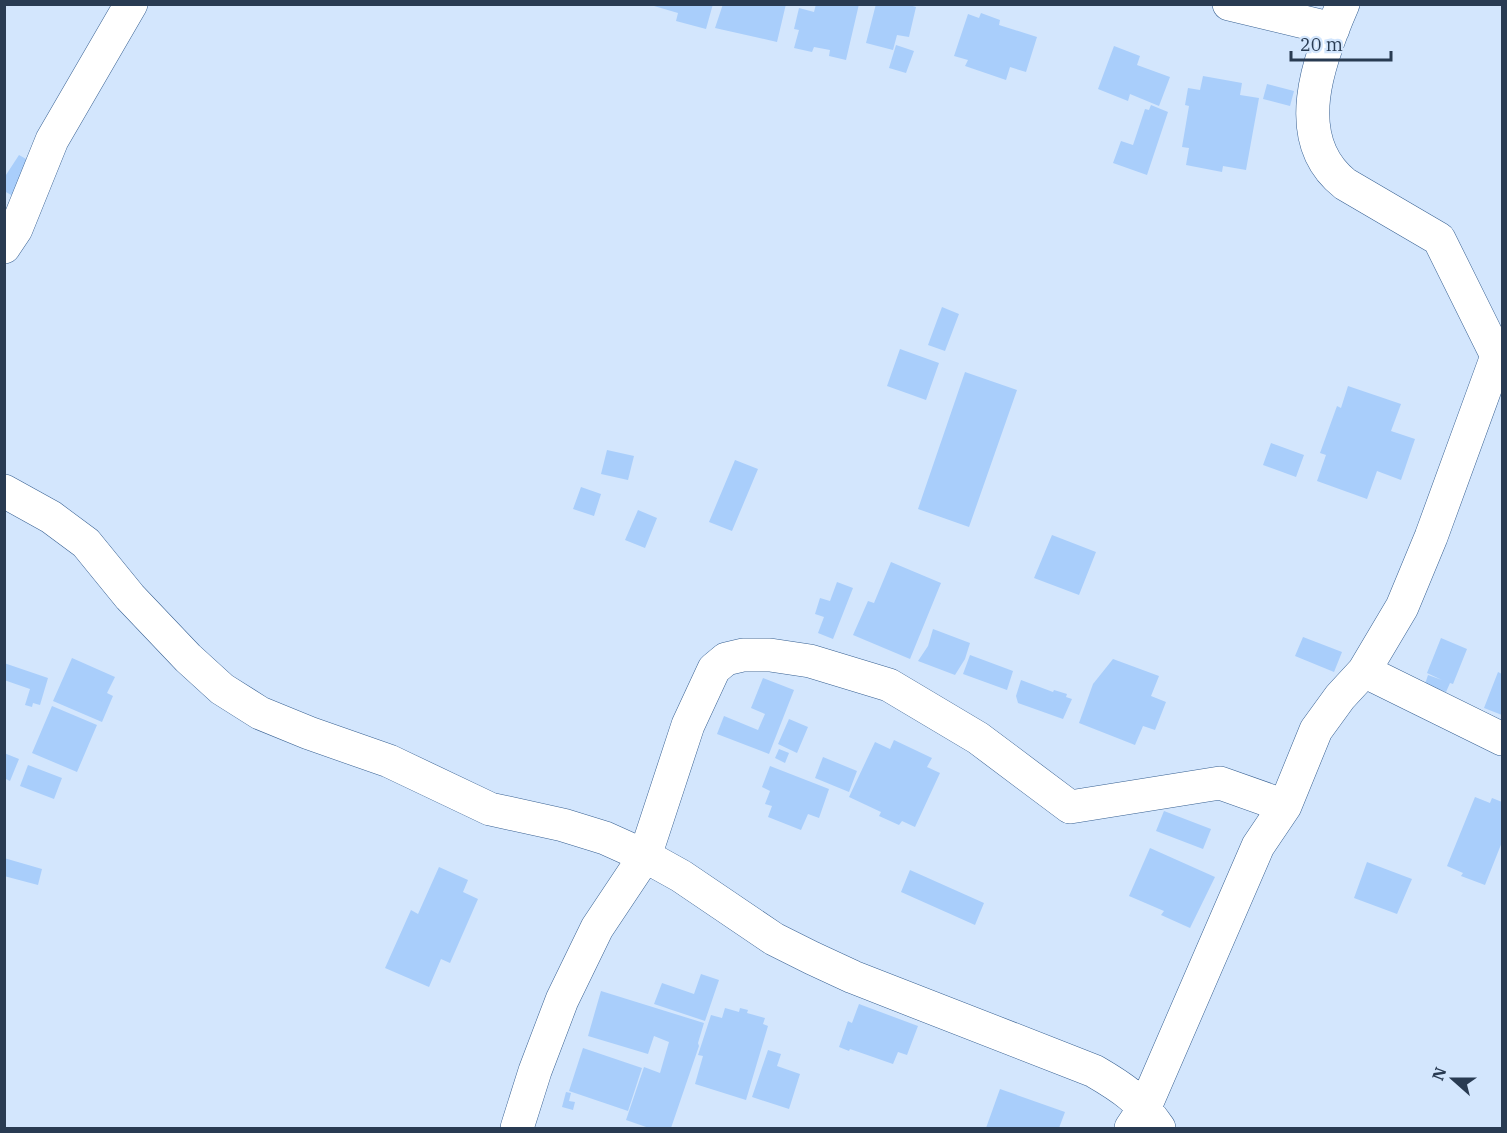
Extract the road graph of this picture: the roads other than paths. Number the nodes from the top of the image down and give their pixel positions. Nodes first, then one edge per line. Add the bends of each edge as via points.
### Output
1 (131, 4) edge
2 (1228, 4) edge
3 (1338, 16) edge
4 (4, 247) edge
5 (1500, 357) edge
6 (4, 491) edge
7 (1365, 671) junction
8 (1503, 738) edge
9 (1285, 806) junction
10 (645, 856) junction
11 (1145, 1121) edge
12 (517, 1128) edge

1 - 4 street via 52,140 16,229
2 - 3 street
3 - 5 street via 1323,54 1312,109 1323,160 1345,184 1439,238
5 - 7 street via 1406,597
6 - 10 street via 51,517 86,543 188,658 222,689 260,713 389,760 490,810 582,830
7 - 8 street
7 - 9 street via 1316,730
9 - 10 street via 1220,783 1070,807 978,738 889,685 810,661 743,655 726,659 709,679 676,757
9 - 11 street via 1257,846
10 - 11 street via 774,939 853,978 1094,1071 1130,1093
10 - 12 street via 580,959 535,1071

